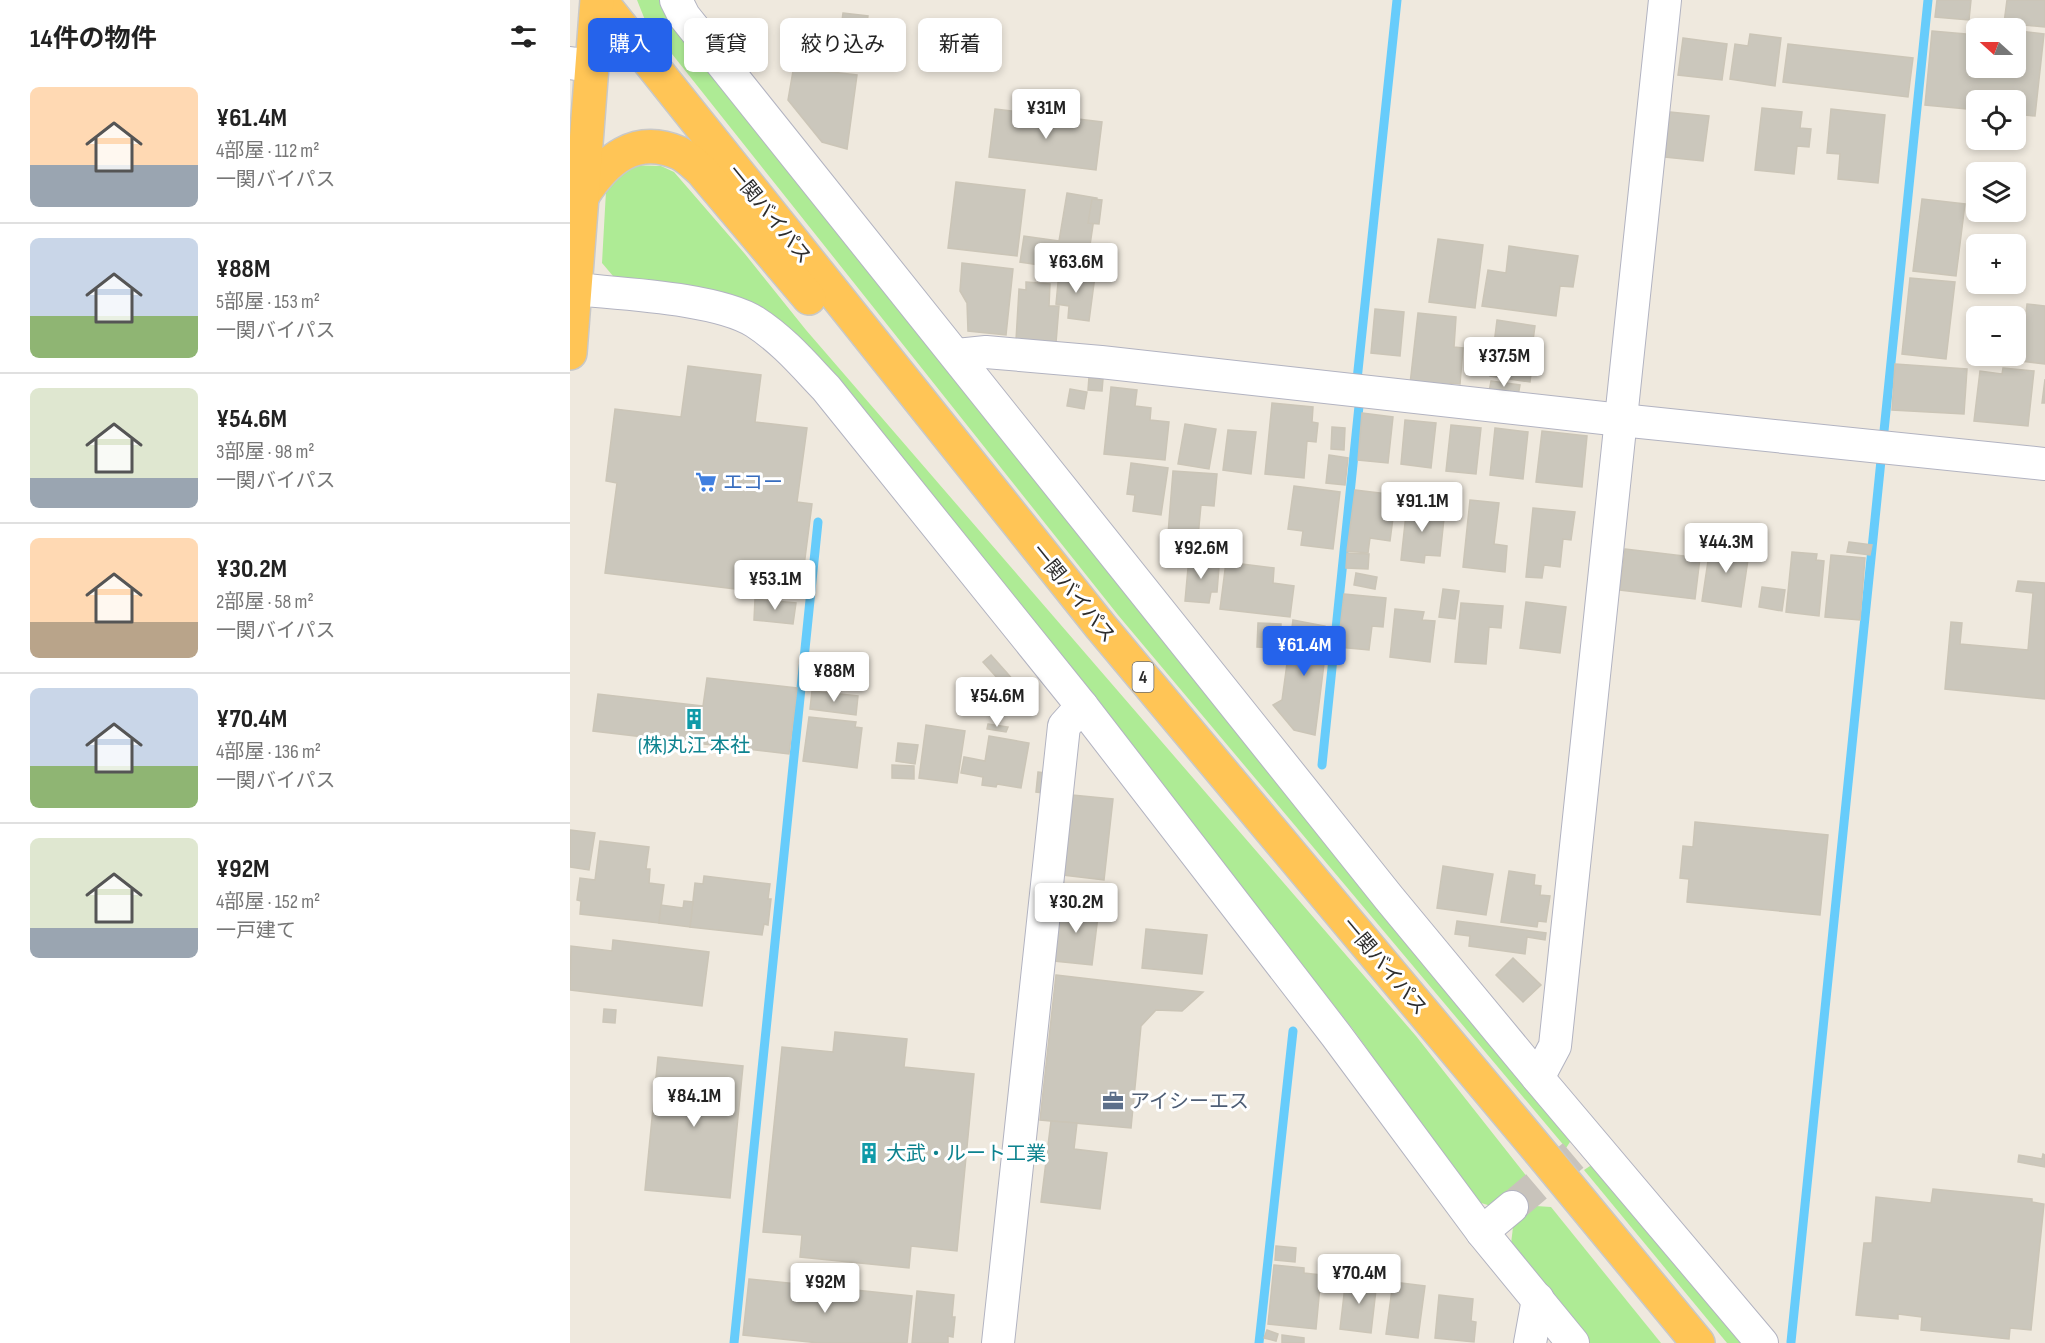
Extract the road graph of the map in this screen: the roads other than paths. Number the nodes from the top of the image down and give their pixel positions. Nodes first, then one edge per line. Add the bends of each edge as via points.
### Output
1 (598, 0) edge
2 (676, 0) edge
3 (1665, 0) edge
4 (581, 65) edge
5 (583, 195) junction
6 (575, 290) junction
7 (570, 353) edge
8 (957, 355) junction
9 (1621, 420) junction
10 (2045, 464) edge
11 (1101, 627) junction
12 (1082, 706) junction
13 (1538, 1078) junction
14 (1512, 1207) tunnel mouth
15 (1482, 1232) junction
16 (1538, 1299) junction
17 (998, 1343) edge
18 (1530, 1343) edge
19 (1573, 1343) edge
20 (1698, 1343) edge
21 (1762, 1343) edge

1 - 4 highway
1 - 11 highway, 一関バイパス / 4
2 - 8 street via 684,16
3 - 9 street
4 - 5 highway
5 - 6 highway
5 - 11 highway via 608,163 642,146 680,153 701,170 998,523
6 - 7 highway
6 - 12 street via 695,303 728,311 754,321 784,345 826,388
8 - 9 street via 986,352 1101,362
8 - 13 street via 1389,898
9 - 10 street
9 - 13 street via 1555,1046
11 - 20 highway, 一関バイパス / 4
12 - 15 street via 1336,1035
12 - 17 street via 1064,726
13 - 21 street via 1584,1147
14 - 15 street
15 - 16 street
16 - 18 street
16 - 19 street

